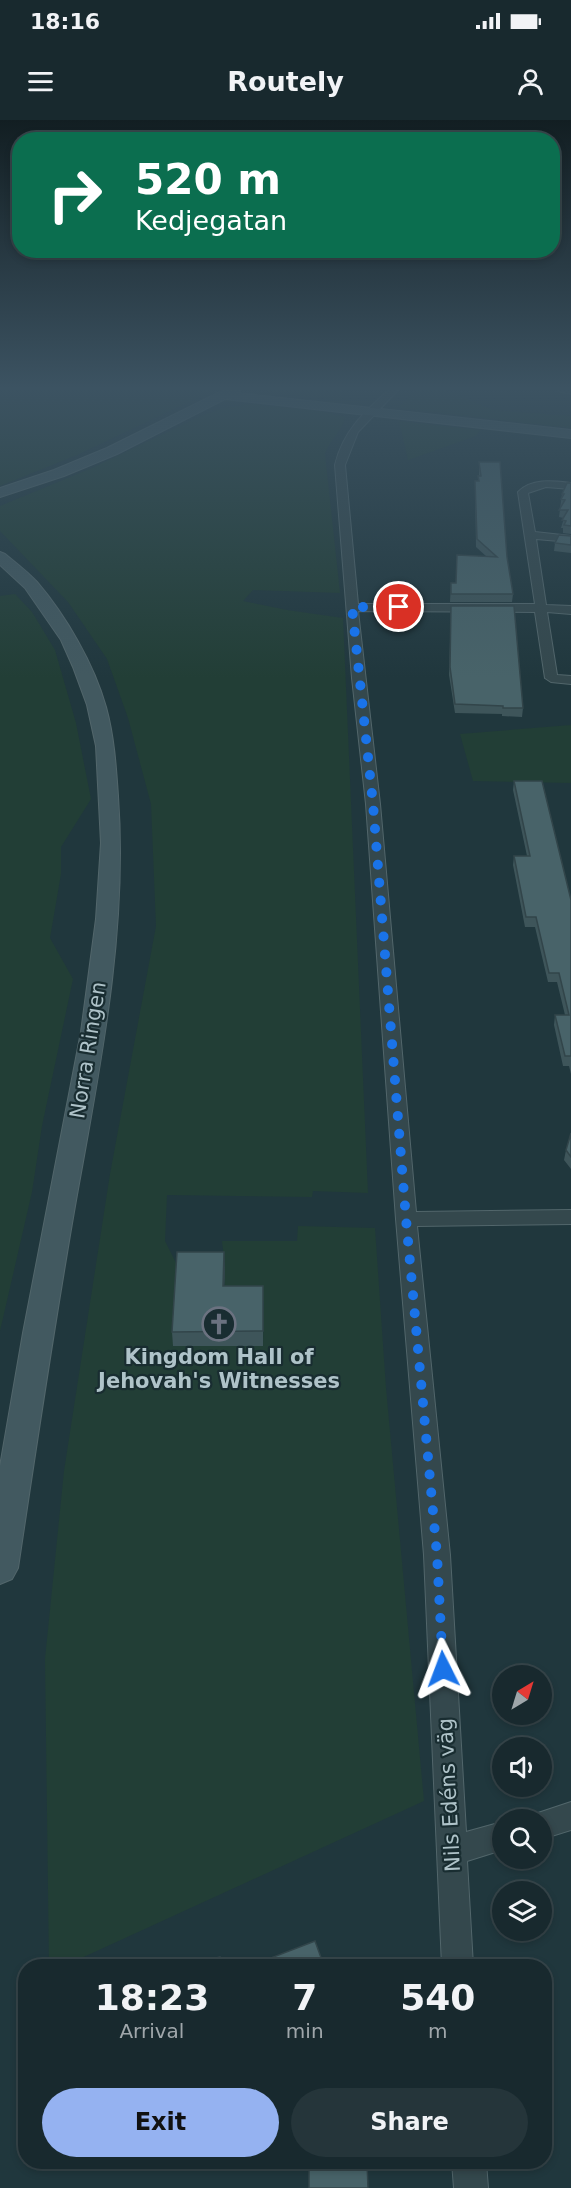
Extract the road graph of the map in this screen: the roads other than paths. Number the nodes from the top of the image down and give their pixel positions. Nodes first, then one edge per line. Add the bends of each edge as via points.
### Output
1 (22, 486) edge
2 (342, 486) edge
3 (532, 486) edge
4 (0, 493) edge
5 (532, 535) junction
6 (571, 539) edge
7 (0, 557) edge
8 (352, 607) junction
9 (539, 608) junction
10 (571, 610) edge
11 (571, 680) edge
12 (571, 1217) edge
13 (406, 1219) junction
14 (0, 1568) edge
15 (571, 1816) edge
16 (552, 1821) edge
17 (492, 1839) edge
18 (452, 1851) junction
19 (458, 1959) edge
20 (470, 2169) edge
21 (471, 2188) edge

1 - 4 main road
2 - 8 street, Nils Edéns väg
3 - 5 street via 523,492
5 - 6 street
5 - 9 street
7 - 14 main road, Norra Ringen via 31,585 69,640 82,667 105,746 111,843 107,919 93,1032
8 - 9 street
8 - 13 street, Nils Edéns väg via 373,804
9 - 10 street
9 - 11 street via 551,678
12 - 13 street
13 - 18 street, Nils Edéns väg via 437,1555
15 - 16 street
17 - 18 street
18 - 19 street, Nils Edéns väg
20 - 21 street

